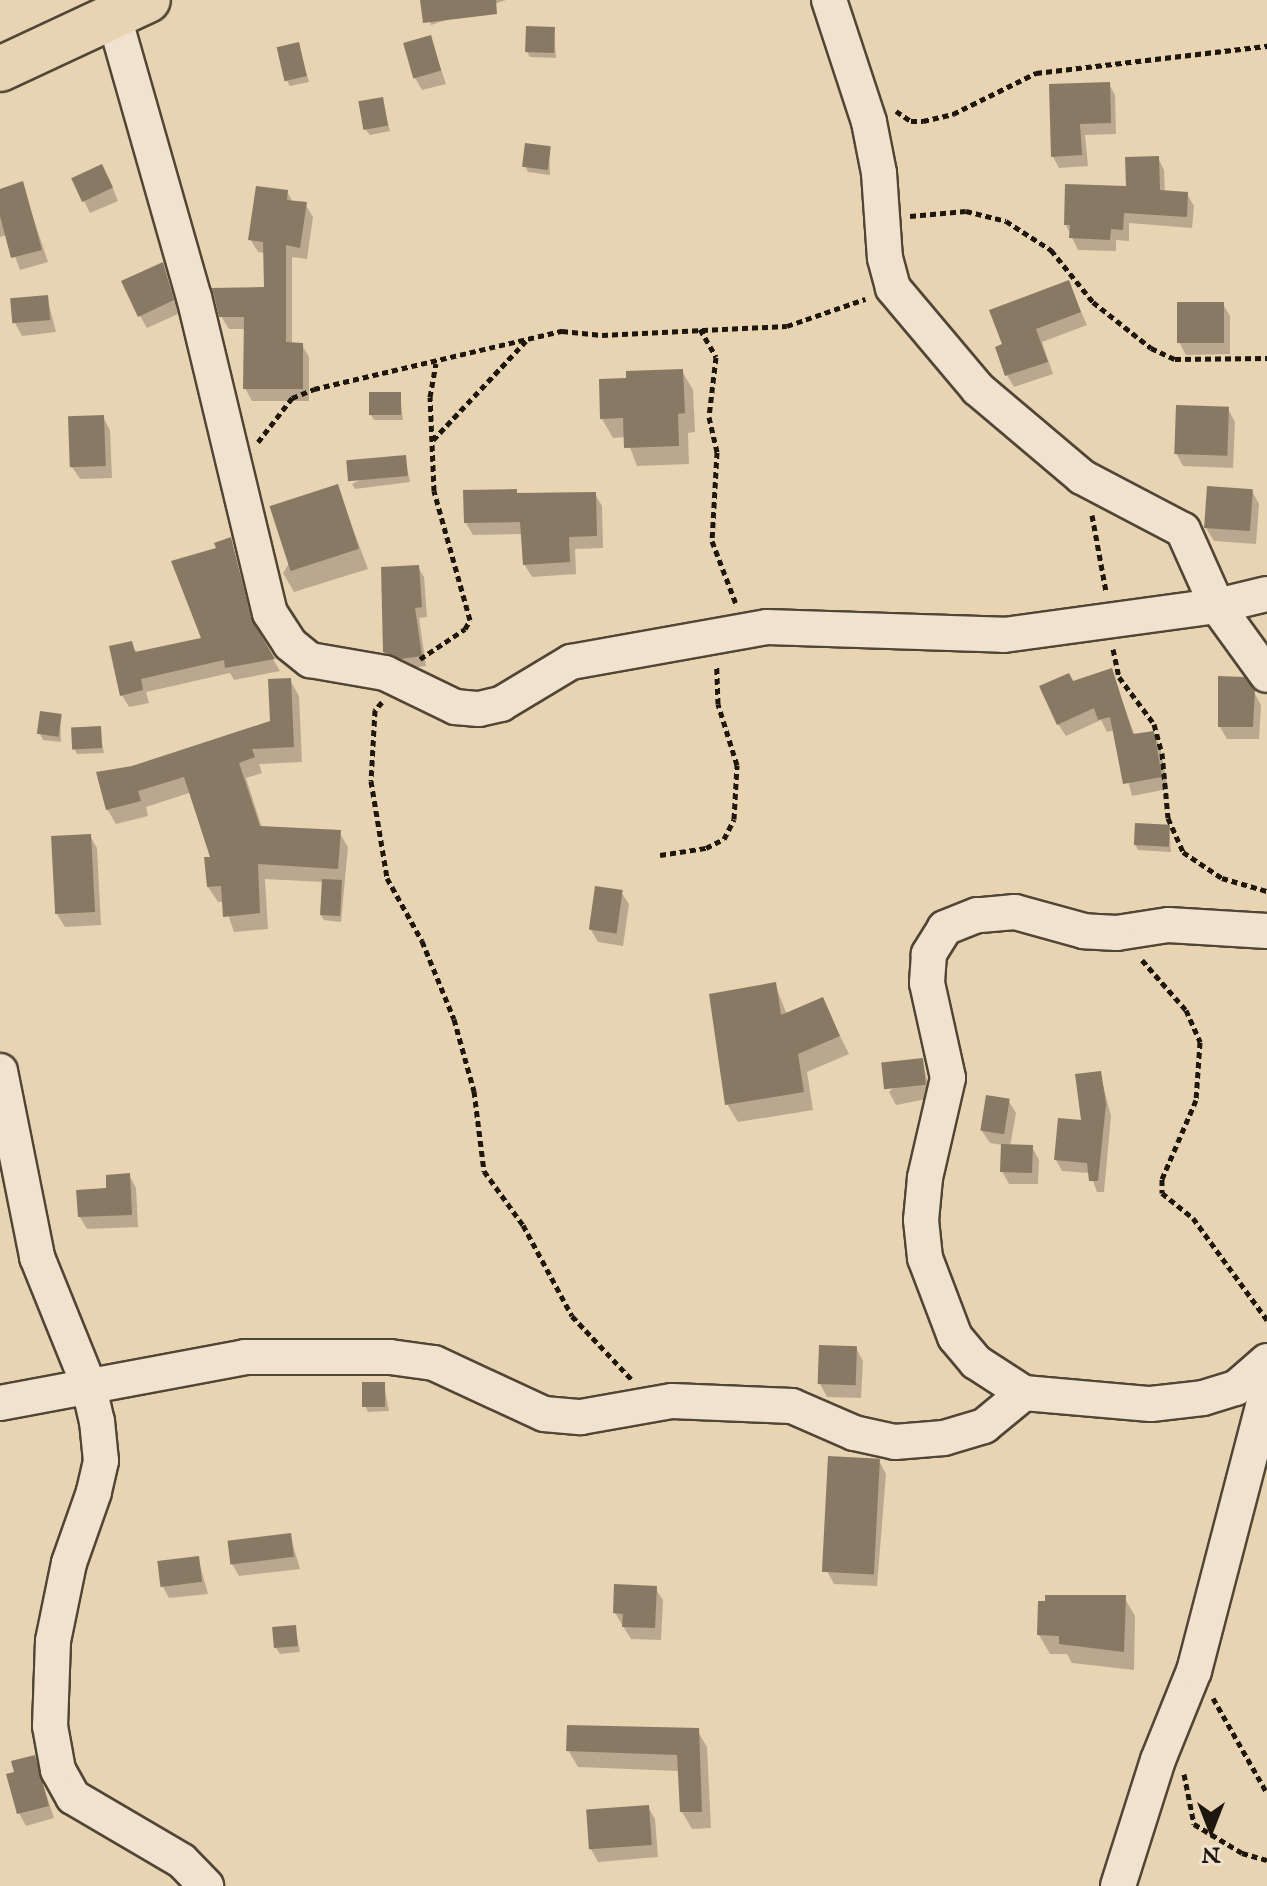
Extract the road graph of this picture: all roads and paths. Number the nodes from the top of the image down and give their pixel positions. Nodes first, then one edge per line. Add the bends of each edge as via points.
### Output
1 (829, 0) edge
2 (131, 8) edge
3 (1267, 46) edge
4 (0, 69) edge
5 (862, 97) junction
6 (881, 221) junction
7 (893, 288) junction
8 (700, 329) junction
9 (528, 340) junction
10 (1267, 358) edge
11 (436, 364) junction
12 (432, 441) junction
13 (236, 471) junction
14 (1082, 477) junction
15 (1267, 594) edge
16 (1217, 606) junction
17 (1111, 617) junction
18 (739, 633) junction
19 (1267, 675) edge
20 (398, 679) junction
21 (660, 855) dead end
22 (1267, 891) edge
23 (1267, 931) edge
24 (1117, 933) junction
25 (0, 1071) edge
26 (1267, 1320) edge
27 (1267, 1361) edge
28 (88, 1383) junction
29 (1267, 1390) edge
30 (1024, 1393) junction
31 (672, 1401) junction
32 (0, 1403) edge
33 (1194, 1671) junction
34 (1180, 1766) dead end
35 (1267, 1793) edge
36 (1267, 1860) edge
37 (206, 1886) edge
38 (1118, 1886) edge

1 - 5 street
2 - 4 main road
2 - 13 street
3 - 5 path via 1036,73 953,114 923,121 911,121
5 - 6 street via 879,173
6 - 7 street
6 - 10 path via 966,211 1006,221 1051,250 1093,302 1151,348 1175,359
7 - 8 path via 787,326
7 - 14 street via 978,389
8 - 9 path via 602,335 562,331
8 - 18 path via 716,357 709,417 717,452 712,541
9 - 11 path
9 - 12 path
11 - 12 path via 430,397
11 - 13 path via 292,398
12 - 20 path via 434,491 470,620
13 - 20 street via 270,613 290,644 310,660
14 - 16 street via 1183,530
14 - 17 path
15 - 16 street
16 - 17 street
16 - 19 street
17 - 18 street via 1004,635
17 - 22 path via 1119,677 1146,710 1162,753 1164,801 1173,837 1183,852 1222,878
18 - 20 street via 571,662 521,694 479,709 455,707
18 - 21 path via 722,647 717,668 718,704 737,765 734,819 724,839 706,848
20 - 31 path via 375,710 370,748 377,826 387,878 422,941 454,1019 474,1091 484,1171 523,1225 581,1326 639,1385
23 - 24 street via 1168,925
24 - 26 path via 1186,1010 1200,1042 1196,1100 1162,1179 1165,1201 1193,1218
24 - 30 street via 1084,931 1015,912 977,915 945,928 929,954 927,983 948,1078 925,1178 925,1258 955,1337 976,1362
25 - 28 street via 37,1257
27 - 30 street via 1236,1388 1203,1398 1151,1404
28 - 31 street via 245,1357 390,1357 434,1363 544,1414 581,1417
28 - 32 street
28 - 37 street via 101,1461 53,1641 50,1726 58,1770 73,1797 182,1861
29 - 33 street
30 - 31 street via 984,1426 944,1438 895,1442 854,1433 792,1406
33 - 35 path
33 - 38 street via 1158,1760
34 - 36 path via 1194,1824 1242,1853

